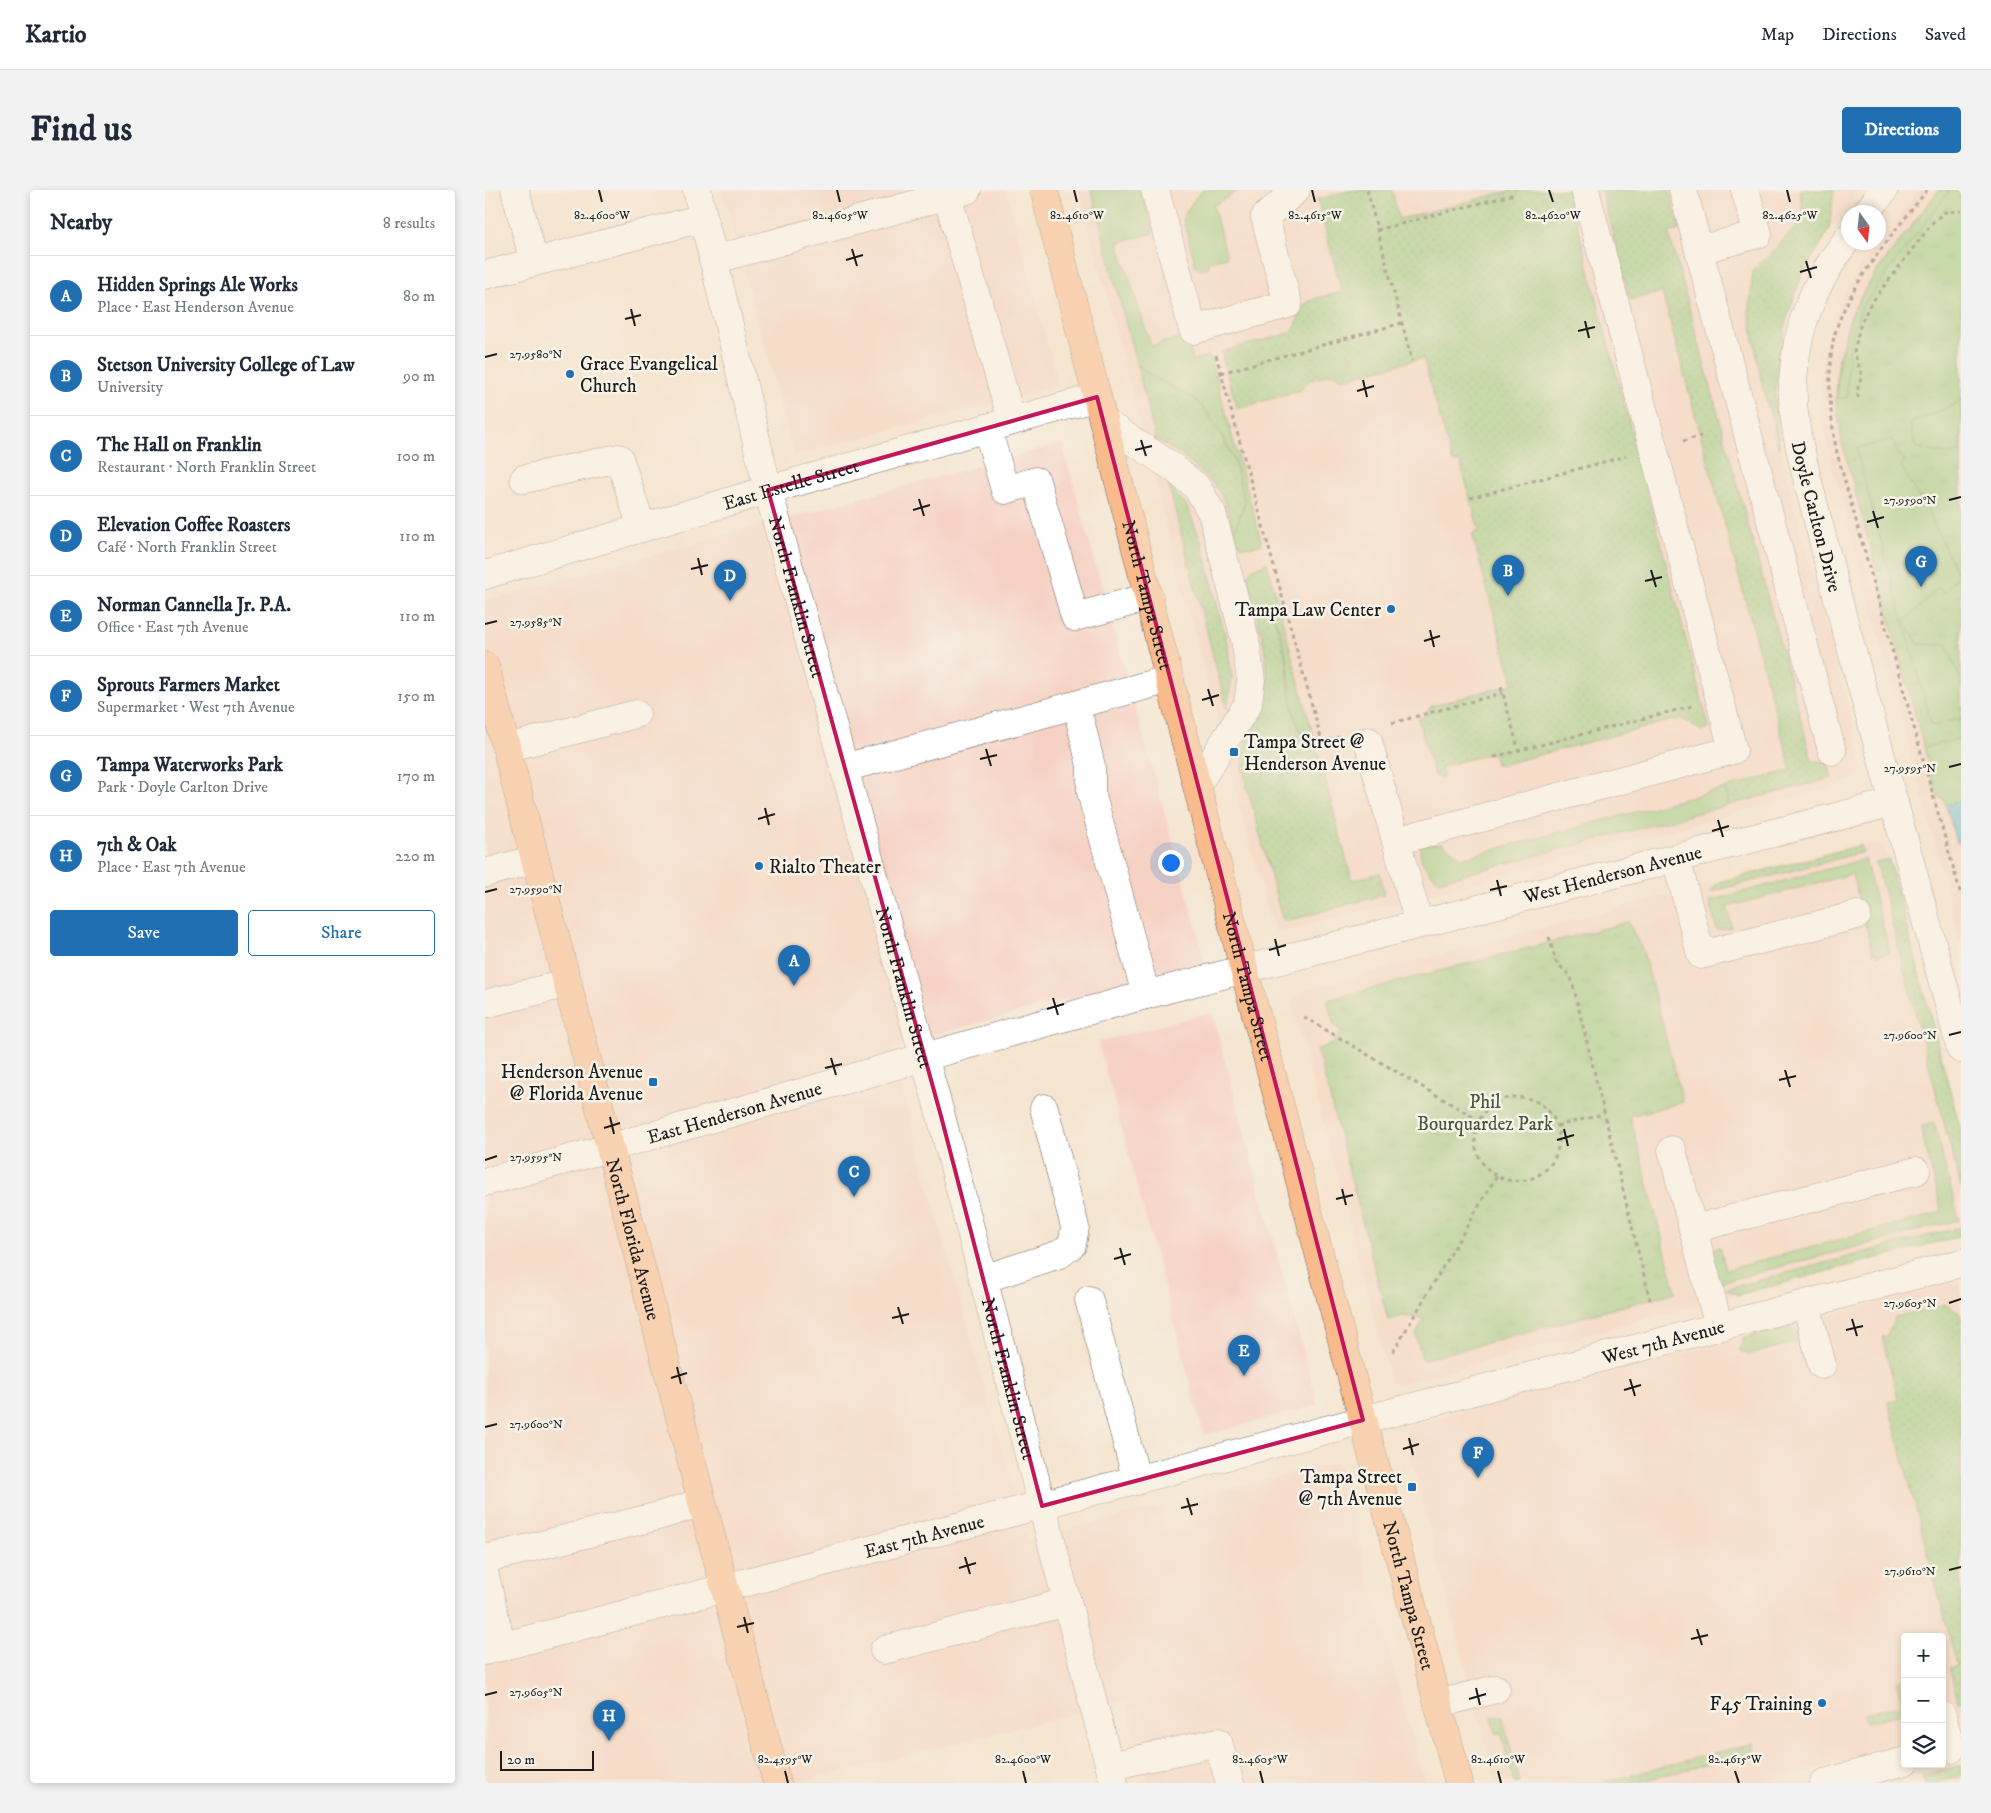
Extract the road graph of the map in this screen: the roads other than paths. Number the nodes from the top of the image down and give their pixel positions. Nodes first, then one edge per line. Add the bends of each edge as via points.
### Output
1 (515, 190) edge
2 (697, 190) edge
3 (1044, 190) edge
4 (1155, 190) edge
5 (1296, 190) edge
6 (1585, 190) edge
7 (1683, 190) edge
8 (1745, 190) edge
9 (957, 193) edge
10 (703, 218) junction
11 (1841, 247) edge
12 (1699, 250) junction
13 (713, 260) junction
14 (534, 262) junction
15 (485, 275) edge
16 (1100, 410) junction
17 (1000, 424) junction
18 (525, 480) dead end
19 (768, 490) junction
20 (642, 528) junction
21 (485, 575) edge
22 (1149, 597) junction
23 (485, 666) edge
24 (1169, 679) junction
25 (636, 714) dead end
26 (1081, 724) dead end
27 (498, 736) edge
28 (1368, 742) dead end
29 (1832, 751) dead end
30 (844, 768) junction
31 (1197, 785) junction
32 (1894, 802) junction
33 (1396, 841) junction
34 (1676, 858) junction
35 (535, 859) junction
36 (485, 873) edge
37 (1857, 915) dead end
38 (1419, 924) junction
39 (1244, 969) junction
40 (568, 983) junction
41 (1146, 996) junction
42 (485, 1004) edge
43 (1961, 1049) edge
44 (924, 1058) junction
45 (1044, 1108) dead end
46 (611, 1148) junction
47 (1672, 1150) dead end
48 (1916, 1171) dead end
49 (485, 1182) edge
50 (1693, 1229) junction
51 (1961, 1263) edge
52 (983, 1279) junction
53 (1089, 1300) dead end
54 (1806, 1304) junction
55 (1719, 1327) junction
56 (1822, 1365) dead end
57 (1363, 1420) junction
58 (1137, 1481) junction
59 (702, 1502) junction
60 (1042, 1506) junction
61 (485, 1559) edge
62 (485, 1576) edge
63 (725, 1588) junction
64 (1067, 1602) junction
65 (493, 1649) edge
66 (884, 1650) dead end
67 (1496, 1689) dead end
68 (1438, 1704) junction
69 (1944, 1723) edge
70 (1951, 1749) edge
71 (1901, 1763) edge
72 (1112, 1774) edge
73 (1863, 1778) edge
74 (777, 1783) edge
75 (1229, 1783) edge
76 (1459, 1783) edge
77 (1824, 1783) edge

1 - 14 street
2 - 10 street, North Franklin Street
3 - 16 main road, North Tampa Street
4 - 5 street via 1193,330 1288,304 1265,217
6 - 33 street via 1733,750
7 - 12 street
8 - 12 street via 1758,234
9 - 13 street
9 - 17 street
10 - 13 street, North Franklin Street
10 - 14 street
11 - 32 street, Doyle Carlton Drive via 1813,294 1800,334 1793,382 1795,417 1827,560
12 - 29 street
13 - 19 street, North Franklin Street
14 - 15 street
16 - 17 street, East Estelle Street
16 - 22 main road, North Tampa Street
16 - 31 street via 1196,486 1211,513 1245,639 1251,680 1248,704
17 - 19 street, East Estelle Street
17 - 22 street via 1005,490 1036,481 1075,617
18 - 20 street via 619,458
19 - 20 street, East Estelle Street
19 - 30 street, North Franklin Street
20 - 21 street, East Estelle Street
22 - 24 main road, North Tampa Street
23 - 27 main road, North Florida Avenue
24 - 30 street
24 - 31 main road, North Tampa Street
25 - 27 street
26 - 41 street via 1091,766 1091,792
27 - 35 main road, North Florida Avenue
28 - 33 street
30 - 44 street, North Franklin Street
31 - 39 main road, North Tampa Street
32 - 34 street, West Henderson Avenue
32 - 43 street, Doyle Carlton Drive
33 - 38 street
34 - 37 street via 1701,955
34 - 38 street, West Henderson Avenue
35 - 36 street
35 - 40 main road, North Florida Avenue
38 - 39 street, West Henderson Avenue
39 - 41 street, East Henderson Avenue
39 - 57 main road, North Tampa Street
40 - 42 street
40 - 46 main road, North Florida Avenue
41 - 44 street, East Henderson Avenue
44 - 46 street, East Henderson Avenue
44 - 52 street, North Franklin Street
45 - 52 street via 1075,1227 1072,1245 1060,1254
46 - 49 street, East Henderson Avenue
46 - 59 main road, North Florida Avenue
47 - 50 street
48 - 50 street
50 - 55 street
51 - 54 street, West 7th Avenue
52 - 60 street, North Franklin Street
53 - 58 street
54 - 55 street, West 7th Avenue
54 - 56 street
55 - 57 street, West 7th Avenue
57 - 58 street, East 7th Avenue
57 - 68 main road, North Tampa Street
58 - 60 street, East 7th Avenue
59 - 61 street
59 - 63 main road, North Florida Avenue
60 - 63 street, East 7th Avenue
60 - 64 street, North Franklin Street
62 - 65 street
63 - 65 street, East 7th Avenue
63 - 74 main road, North Florida Avenue
64 - 66 street
64 - 72 street, North Franklin Street
67 - 68 street
68 - 76 main road, North Tampa Street
69 - 70 street
71 - 73 street
72 - 75 street via 1218,1742
73 - 77 street

